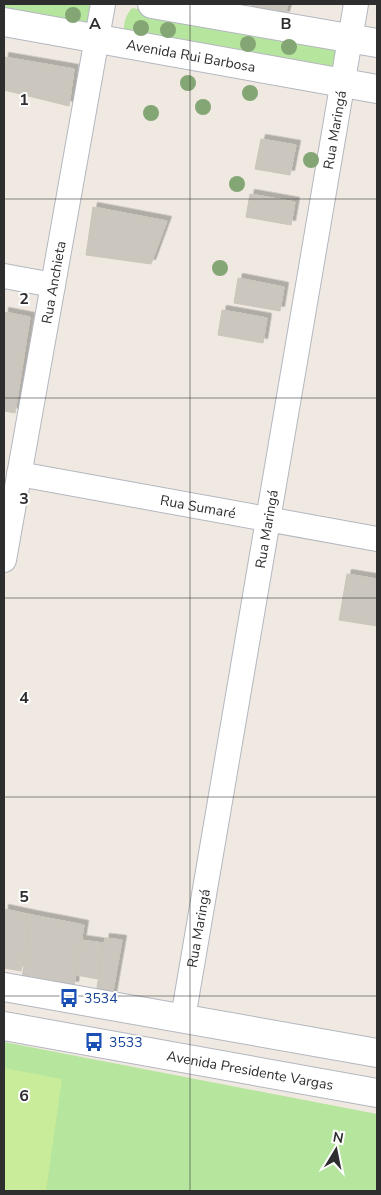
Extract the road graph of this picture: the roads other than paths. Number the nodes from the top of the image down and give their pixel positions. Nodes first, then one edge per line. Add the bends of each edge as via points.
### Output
1 (103, 4) edge
2 (152, 4) edge
3 (356, 4) edge
4 (4, 22) edge
5 (97, 38) junction
6 (350, 38) junction
7 (377, 43) edge
8 (342, 82) junction
9 (377, 89) edge
10 (4, 276) edge
11 (53, 285) junction
12 (19, 474) junction
13 (267, 519) junction
14 (377, 539) edge
15 (4, 560) edge
16 (4, 987) edge
17 (183, 1018) junction
18 (4, 1026) edge
19 (377, 1053) edge
20 (377, 1093) edge

1 - 5 street, Rua Anchieta
2 - 6 street
3 - 6 street, Rua Maringá
4 - 5 street, Avenida Rui Barbosa
5 - 8 street, Avenida Rui Barbosa
5 - 11 street, Rua Anchieta
6 - 7 street
6 - 8 street, Rua Maringá
8 - 9 street, Avenida Rui Barbosa
8 - 13 street, Rua Maringá
10 - 11 street
11 - 12 street, Rua Anchieta
12 - 13 street, Rua Sumaré
12 - 15 street, Rua Anchieta
13 - 14 street, Rua Sumaré
13 - 17 street, Rua Maringá
16 - 17 street
17 - 19 street
18 - 20 street, Avenida Presidente Vargas

